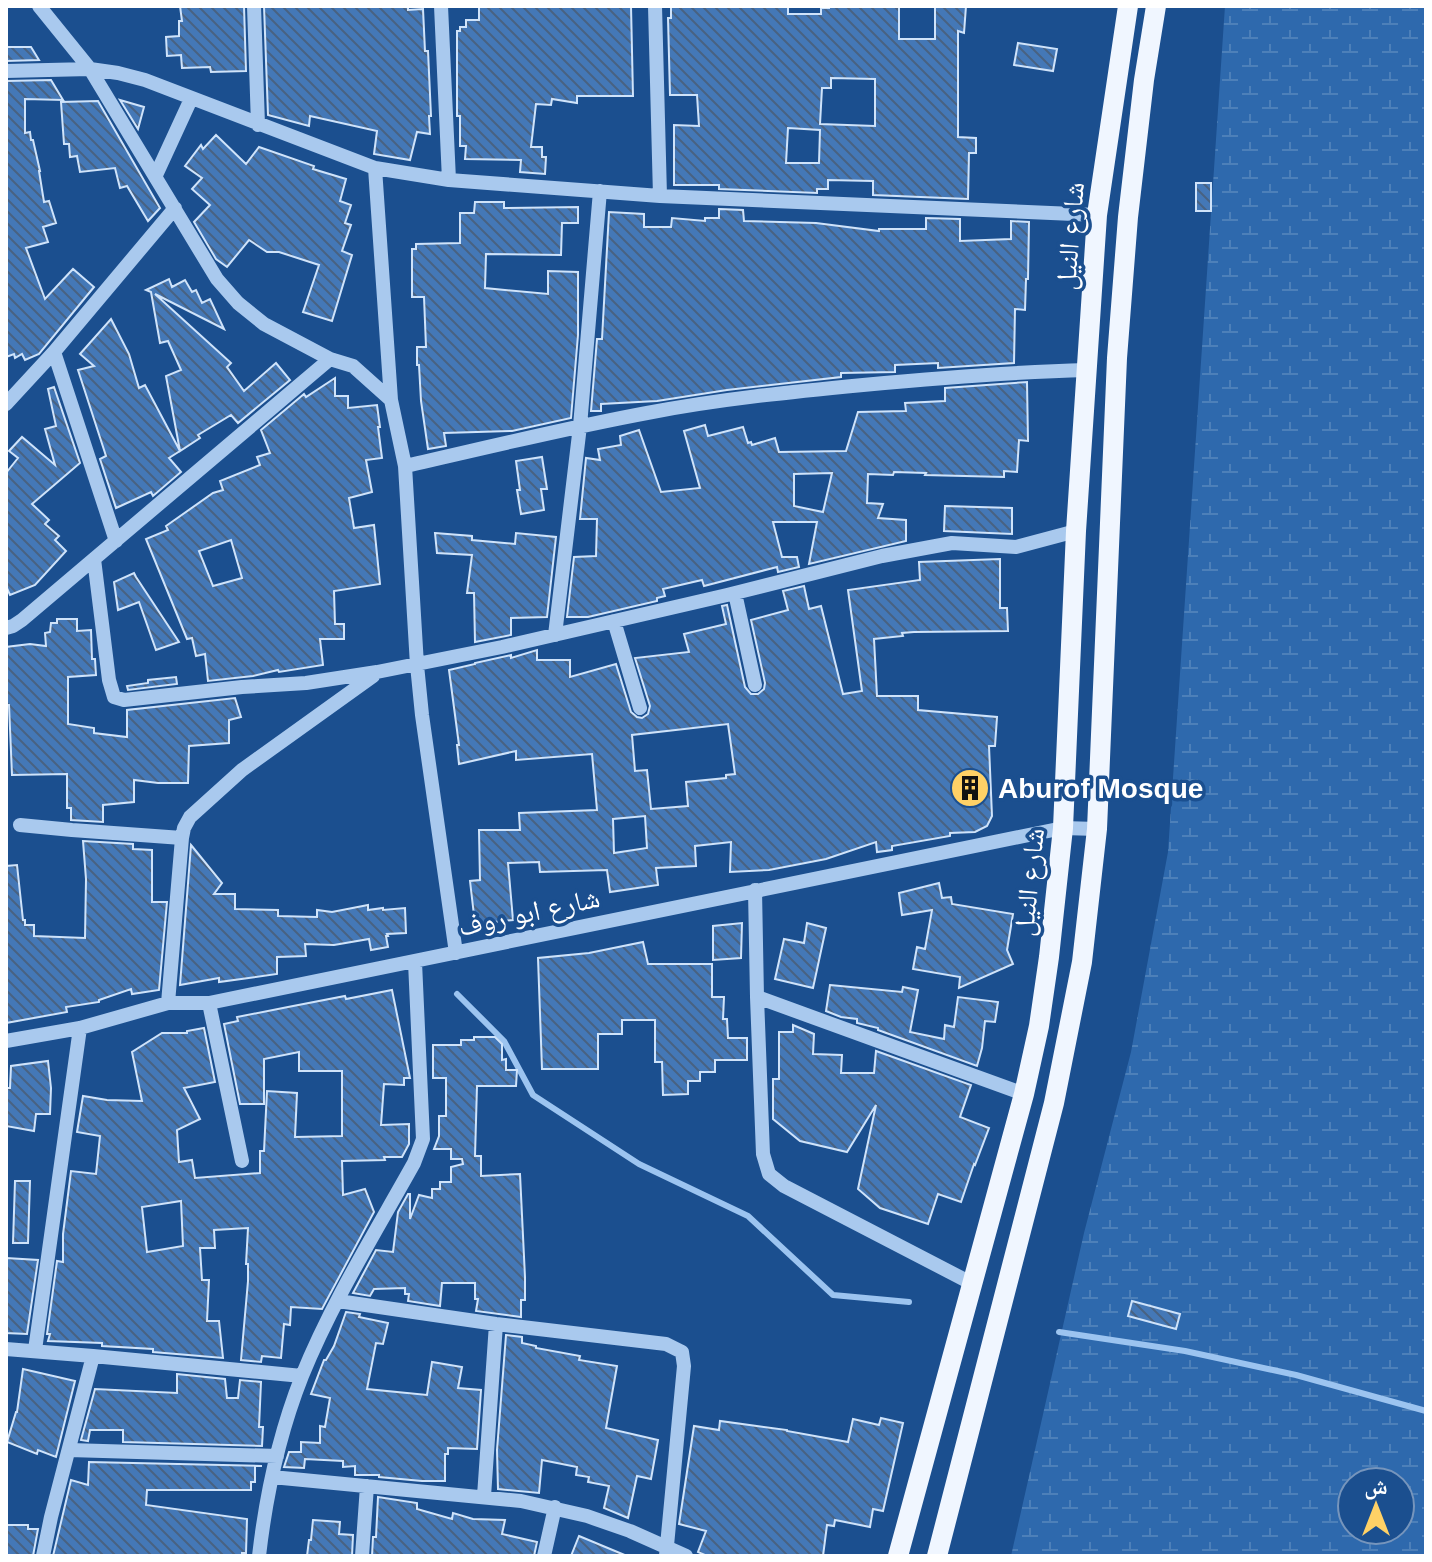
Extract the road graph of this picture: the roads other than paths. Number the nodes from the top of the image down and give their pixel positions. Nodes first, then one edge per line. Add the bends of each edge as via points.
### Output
1 (39, 6) edge
2 (254, 6) edge
3 (441, 6) edge
4 (655, 6) edge
5 (1128, 6) edge
6 (1156, 6) edge
7 (90, 69) junction
8 (6, 71) edge
9 (191, 99) junction
10 (258, 125) junction
11 (375, 168) junction
12 (156, 175) junction
13 (449, 180) junction
14 (600, 191) junction
15 (660, 196) junction
16 (175, 208) junction
17 (1097, 215) junction
18 (54, 352) junction
19 (330, 359) junction
20 (1087, 370) junction
21 (391, 400) junction
22 (6, 404) edge
23 (580, 426) junction
24 (405, 466) junction
25 (1076, 531) junction
26 (116, 541) junction
27 (94, 559) junction
28 (735, 593) junction
29 (614, 621) junction
30 (6, 628) edge
31 (555, 635) junction
32 (417, 665) junction
33 (377, 672) junction
34 (755, 685) dead end
35 (640, 708) dead end
36 (20, 825) dead end
37 (1063, 828) junction
38 (1097, 829) junction
39 (182, 838) junction
40 (755, 890) junction
41 (456, 953) junction
42 (415, 962) junction
43 (757, 997) junction
44 (168, 1003) junction
45 (209, 1003) junction
46 (80, 1028) junction
47 (6, 1041) edge
48 (1024, 1094) junction
49 (242, 1161) dead end
50 (973, 1284) junction
51 (338, 1301) junction
52 (496, 1324) junction
53 (6, 1349) edge
54 (35, 1350) junction
55 (93, 1356) junction
56 (302, 1376) junction
57 (69, 1450) junction
58 (277, 1456) junction
59 (272, 1477) junction
60 (367, 1486) junction
61 (484, 1496) junction
62 (555, 1507) junction
63 (666, 1552) edge
64 (43, 1556) edge
65 (259, 1556) edge
66 (362, 1556) edge
67 (544, 1556) edge
68 (686, 1556) edge
69 (898, 1556) edge
70 (937, 1556) edge

1 - 7 street
2 - 10 street
3 - 13 street
4 - 15 street
5 - 17 main road, شارع النيل
6 - 38 main road, شارع النيل via 1128,217 1117,358
7 - 8 street
7 - 9 street via 145,80
7 - 12 street
9 - 10 street
9 - 12 street
10 - 11 street
11 - 13 street
11 - 21 street
12 - 16 street
13 - 14 street
14 - 15 street
14 - 23 street
15 - 17 street
16 - 18 street
16 - 19 street via 217,279 238,303 264,324
17 - 20 main road, شارع النيل
18 - 22 street
18 - 26 street
19 - 21 street via 353,366
19 - 26 street
20 - 23 street via 778,393
20 - 25 main road, شارع النيل
21 - 24 street
23 - 24 street
23 - 31 street
24 - 32 street
25 - 28 street via 1016,547 952,543
25 - 37 main road, شارع النيل
26 - 27 street
27 - 30 street
27 - 33 street via 114,697 306,683
28 - 29 street
28 - 34 street
29 - 31 street
29 - 35 street
31 - 32 street
32 - 33 street
32 - 41 street
33 - 39 street via 242,770 190,817
36 - 39 street
37 - 38 street, شارع ابو روف
37 - 40 street, شارع ابو روف
37 - 48 main road, شارع النيل via 1039,1026
38 - 70 main road, شارع النيل via 1082,962 1054,1103
39 - 44 street
40 - 41 street, شارع ابو روف
40 - 43 street
41 - 42 street, شارع ابو روف
42 - 45 street, شارع ابو روف
42 - 51 street via 423,1139
43 - 48 street
43 - 50 street via 763,1154 769,1174
44 - 45 street, شارع ابو روف
44 - 46 street, شارع ابو روف
45 - 49 street
46 - 47 street, شارع ابو روف
46 - 54 street
48 - 50 main road, شارع النيل
50 - 69 main road, شارع النيل
51 - 52 street
51 - 56 street
52 - 61 street
52 - 63 street via 666,1344 682,1352
53 - 54 street
54 - 55 street
55 - 56 street
55 - 57 street
56 - 58 street
57 - 58 street
57 - 64 street
58 - 59 street
59 - 60 street
59 - 65 street
60 - 61 street
60 - 66 street
61 - 62 street
62 - 63 street via 630,1531
62 - 67 street
63 - 68 street

